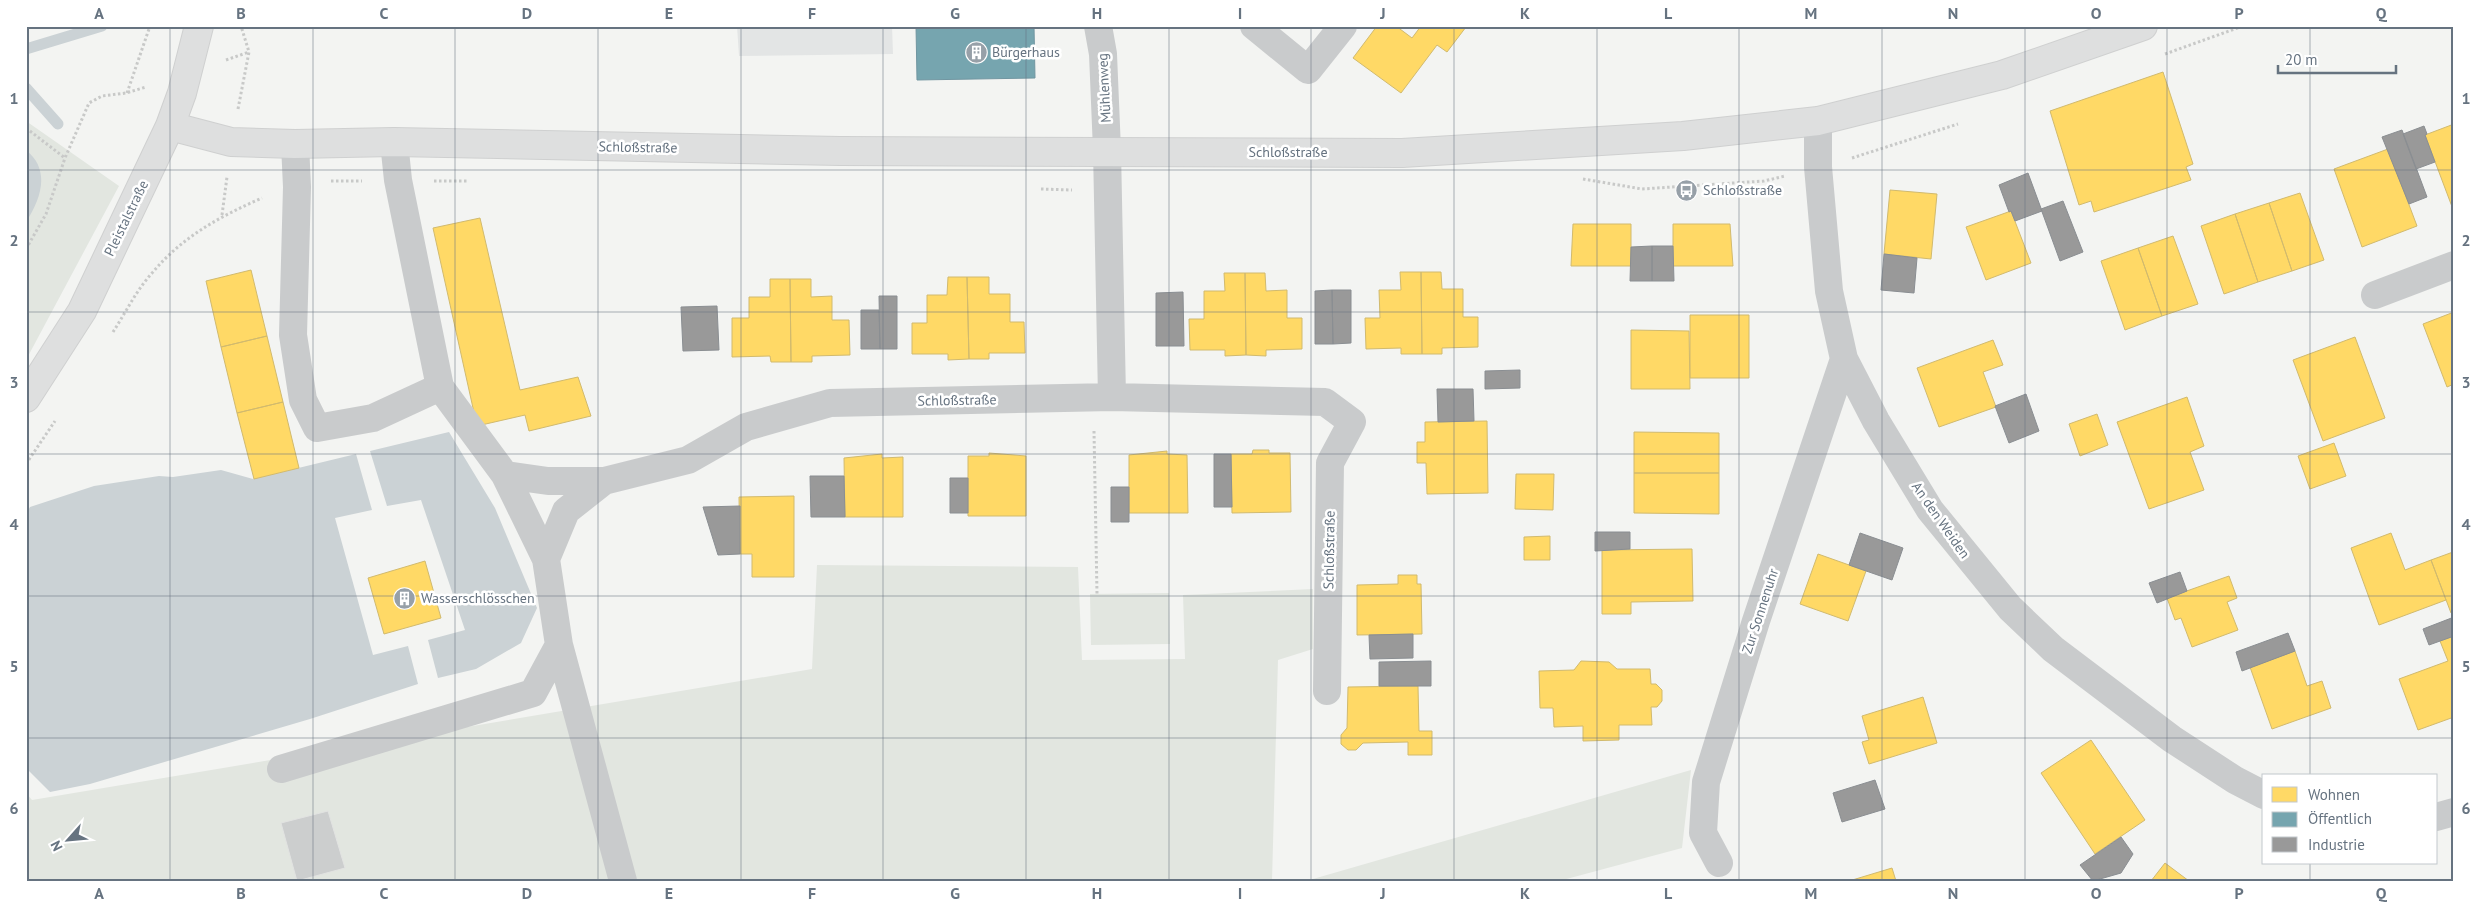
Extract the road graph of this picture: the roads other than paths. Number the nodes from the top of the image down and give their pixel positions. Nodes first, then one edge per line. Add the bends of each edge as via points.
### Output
1 (1098, 26) edge
2 (1254, 26) edge
3 (1343, 26) edge
4 (2143, 26) edge
5 (198, 31) edge
6 (1818, 121) junction
7 (170, 126) junction
8 (394, 142) junction
9 (295, 144) junction
10 (1107, 150) junction
11 (2454, 265) edge
12 (2375, 295) dead end
13 (1844, 359) junction
14 (440, 387) junction
15 (26, 398) edge
16 (1102, 398) junction
17 (505, 475) junction
18 (604, 481) junction
19 (546, 559) junction
20 (559, 646) junction
21 (1327, 691) dead end
22 (281, 769) dead end
23 (2262, 794) edge
24 (2454, 812) edge
25 (2438, 816) edge
26 (1719, 863) dead end
27 (623, 881) edge

1 - 10 street, Mühlenweg via 1103,54
2 - 3 street via 1308,70
4 - 6 main road, Schloßstraße via 2002,76
5 - 7 main road, Pleistalstraße
6 - 10 main road, Schloßstraße via 1683,136 1402,153
6 - 13 street, An den Weiden via 1818,168 1829,291
7 - 9 main road, Schloßstraße via 231,142
7 - 15 main road, Pleistalstraße via 82,311
8 - 9 main road, Schloßstraße
8 - 10 main road, Schloßstraße via 840,151
8 - 14 street via 398,180
9 - 14 street via 297,196 293,335 303,400 317,428 373,418
10 - 16 street
11 - 12 street
13 - 23 street, An den Weiden via 1876,421 1930,510 2010,608 2053,648 2172,740
13 - 26 street, Zur Sonnenuhr via 1706,782 1703,834
14 - 17 street
16 - 18 street, Schloßstraße via 830,402 746,427 688,460
16 - 21 street, Schloßstraße via 1325,402 1352,422 1330,463
17 - 18 street via 548,481
17 - 19 street
18 - 19 street via 566,511
19 - 20 street
20 - 22 street via 533,693
20 - 27 street
24 - 25 street

